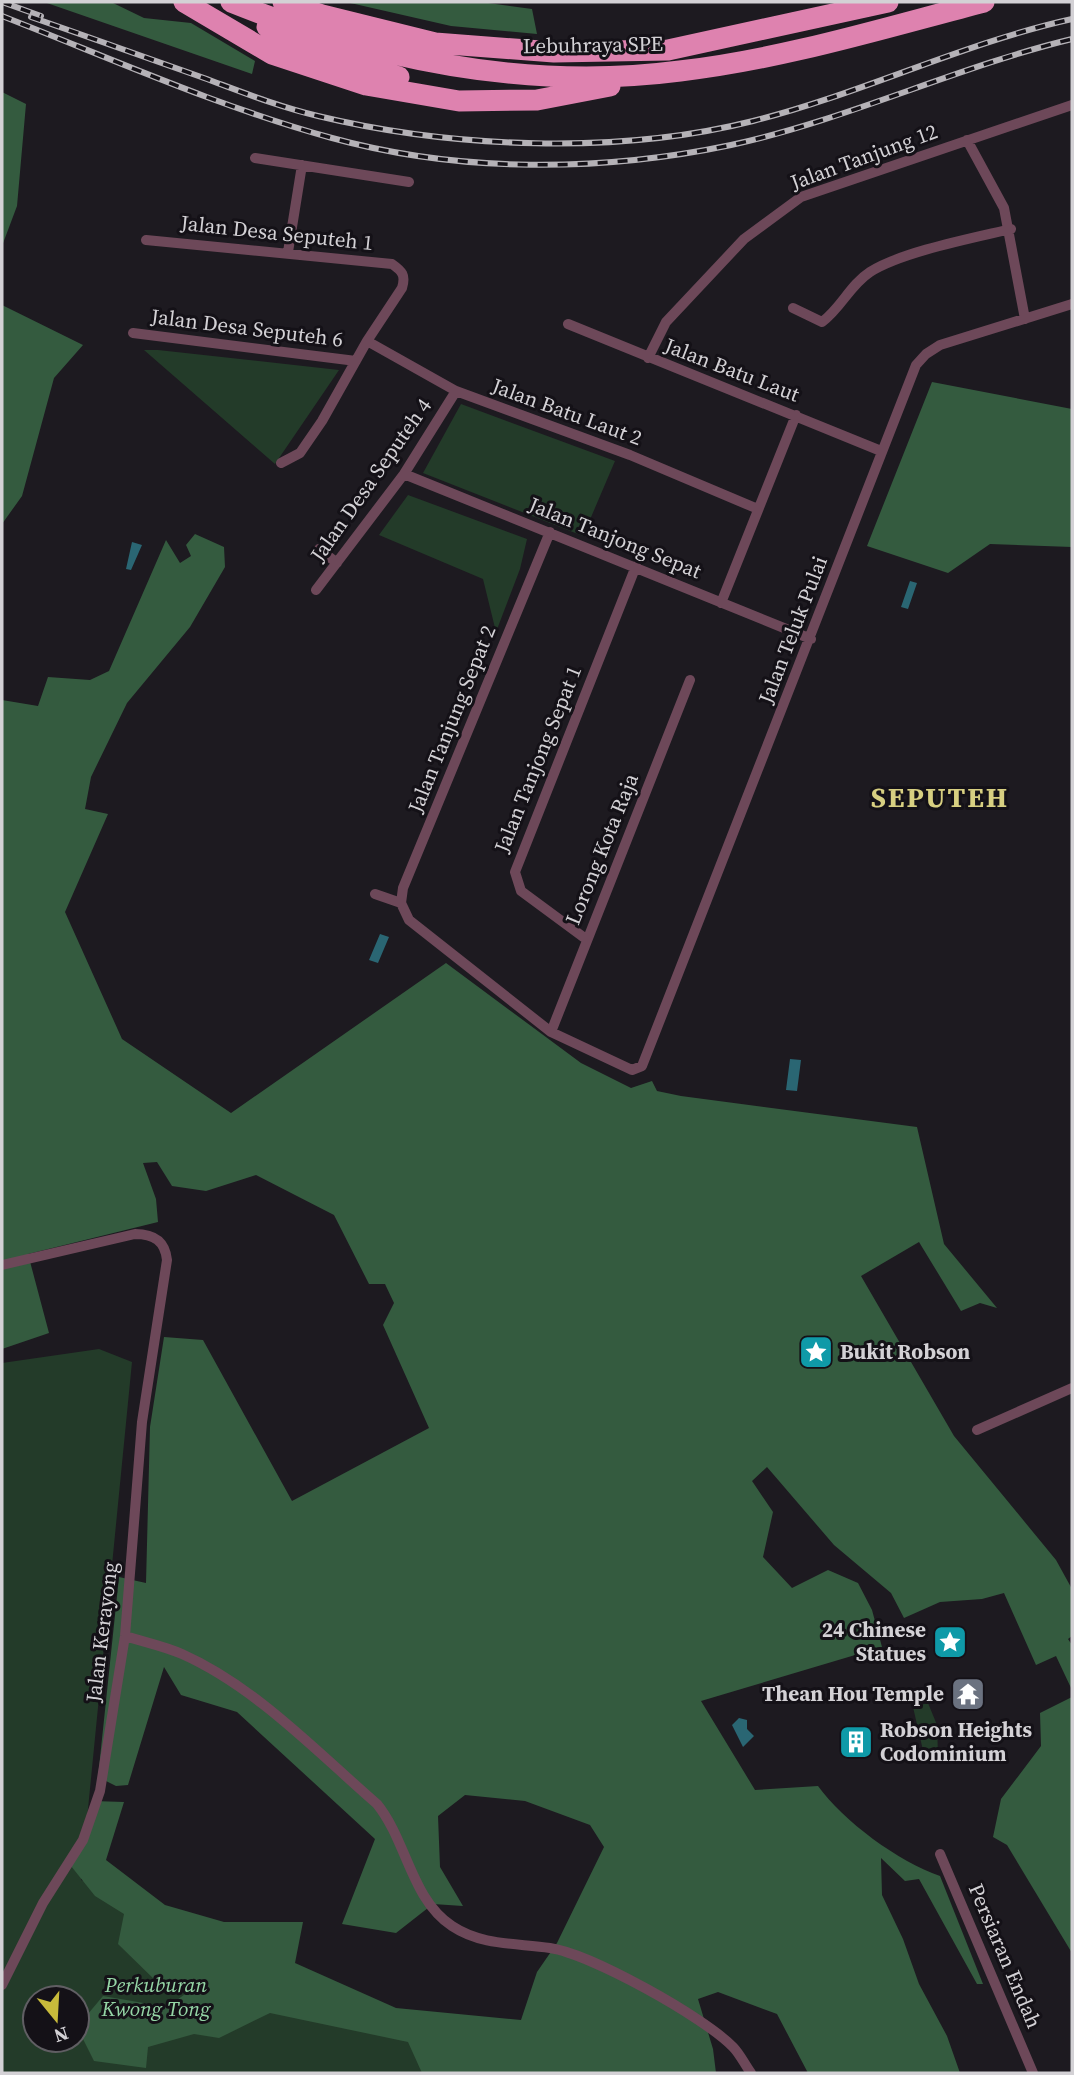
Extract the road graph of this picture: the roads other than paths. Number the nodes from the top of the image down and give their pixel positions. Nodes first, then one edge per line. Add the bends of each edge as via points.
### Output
1 (184, 2) edge
2 (228, 2) edge
3 (283, 2) edge
4 (295, 2) edge
5 (878, 2) edge
6 (888, 2) edge
7 (958, 2) edge
8 (984, 2) edge
9 (674, 71) junction
10 (1072, 105) edge
11 (967, 140) junction
12 (255, 158) dead end
13 (302, 165) junction
14 (409, 182) dead end
15 (1011, 229) junction
16 (146, 240) dead end
17 (288, 252) junction
18 (1072, 304) edge
19 (793, 308) dead end
20 (1025, 319) junction
21 (568, 324) dead end
22 (133, 333) dead end
23 (367, 341) junction
24 (648, 358) junction
25 (356, 361) junction
26 (456, 391) junction
27 (796, 415) junction
28 (881, 451) junction
29 (281, 463) dead end
30 (404, 474) junction
31 (758, 509) junction
32 (550, 532) junction
33 (319, 549) dead end
34 (337, 563) junction
35 (636, 566) junction
36 (316, 590) dead end
37 (721, 603) junction
38 (811, 639) junction
39 (690, 680) dead end
40 (375, 894) dead end
41 (401, 903) junction
42 (586, 939) junction
43 (551, 1032) junction
44 (2, 1265) edge
45 (1072, 1388) edge
46 (976, 1430) dead end
47 (125, 1636) junction
48 (940, 1854) dead end
49 (2, 1985) edge
50 (751, 2073) edge
51 (1033, 2073) edge

1 - 9 highway via 272,54 366,85 458,101 537,100
2 - 9 highway via 331,40 445,65 555,77
2 - 9 highway via 312,53 376,73 450,85 537,88
3 - 6 highway, Lebuhraya SPE via 435,43 554,52 668,50
4 - 5 highway via 398,36 490,51 555,55 675,49 800,25
7 - 9 highway, Lebuhraya SPE via 768,52
8 - 9 highway via 799,50
10 - 11 street, Jalan Tanjung 12
11 - 15 street via 999,196
11 - 24 street, Jalan Tanjung 12 via 789,203 744,239 666,323
12 - 13 street
13 - 14 street
13 - 17 street
15 - 19 street via 944,245 872,270 852,286 825,321
15 - 20 street
16 - 17 street, Jalan Desa Seputeh 1
17 - 23 street, Jalan Desa Seputeh 1 via 392,264 401,271 405,279 402,288
18 - 20 street, Jalan Teluk Pulai
20 - 28 street, Jalan Teluk Pulai via 940,345 926,354 916,365
21 - 24 street, Jalan Batu Laut
22 - 25 street, Jalan Desa Seputeh 6
23 - 25 street
23 - 26 street, Jalan Batu Laut 2
24 - 27 street, Jalan Batu Laut
25 - 29 street via 300,453
26 - 30 street, Jalan Desa Seputeh 4
26 - 31 street, Jalan Batu Laut 2 via 630,455
27 - 28 street, Jalan Batu Laut
27 - 31 street
28 - 38 street, Jalan Teluk Pulai
30 - 32 street, Jalan Tanjong Sepat
30 - 34 street, Jalan Desa Seputeh 4
31 - 37 street
32 - 35 street, Jalan Tanjong Sepat
32 - 41 street, Jalan Tanjung Sepat 2 via 403,888
33 - 34 street
34 - 36 street, Jalan Desa Seputeh 4
35 - 37 street, Jalan Tanjong Sepat
35 - 42 street, Jalan Tanjong Sepat 1 via 515,872 521,891
37 - 38 street, Jalan Tanjong Sepat
38 - 43 street, Jalan Teluk Pulai via 642,1066 626,1069
39 - 42 street, Lorong Kota Raja
40 - 41 street
41 - 43 street via 409,920
42 - 43 street, Lorong Kota Raja
44 - 47 street, Jalan Kerayong via 135,1234 153,1236 166,1248 142,1422
45 - 46 street
47 - 49 street, Jalan Kerayong via 94,1813
47 - 50 street via 179,1653 215,1672 266,1709 377,1804 417,1883 435,1912 452,1926 487,1941 551,1948 620,1976 711,2029 734,2048
48 - 51 street, Persiaran Endah

